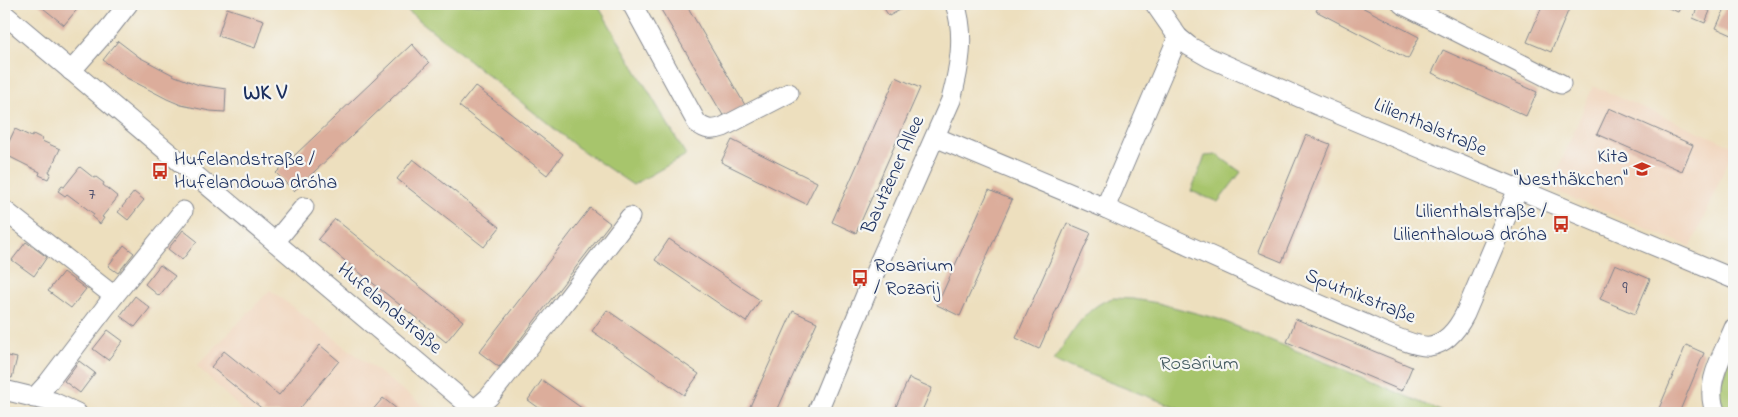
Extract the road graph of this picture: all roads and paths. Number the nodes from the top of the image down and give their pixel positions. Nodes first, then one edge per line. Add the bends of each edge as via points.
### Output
1 (128, 4) edge
2 (632, 4) edge
3 (955, 4) edge
4 (1155, 4) edge
5 (1402, 4) edge
6 (4, 14) edge
7 (1178, 37) junction
8 (71, 71) junction
9 (1561, 84) dead end
10 (788, 93) dead end
11 (934, 137) junction
12 (1518, 189) junction
13 (304, 207) dead end
14 (1105, 208) junction
15 (4, 210) edge
16 (183, 211) dead end
17 (630, 216) dead end
18 (275, 242) junction
19 (1734, 279) edge
20 (114, 296) junction
21 (1734, 328) edge
22 (4, 390) edge
23 (34, 398) junction
24 (474, 412) edge
25 (77, 413) edge
26 (816, 413) edge
27 (1716, 413) edge

1 - 8 street
2 - 10 street via 697,123 704,129 723,127
3 - 11 street, Bautzener Allee via 960,32 959,72 951,100
4 - 7 street, Lilienthalstraße
5 - 9 street
6 - 8 street, Hufelandstraße
7 - 12 street, Lilienthalstraße via 1225,65
7 - 14 street
8 - 18 street, Hufelandstraße
11 - 14 street, Sputnikstraße
11 - 26 street, Bautzener Allee
12 - 14 street, Sputnikstraße via 1458,328 1430,346 1408,342 1293,294
12 - 19 street, Lilienthalstraße
13 - 18 street
15 - 20 street
16 - 20 street
17 - 24 street, Hufelandstraße via 558,311
18 - 24 street, Hufelandstraße
20 - 23 street
21 - 27 street via 1712,385
22 - 23 street
23 - 25 street

